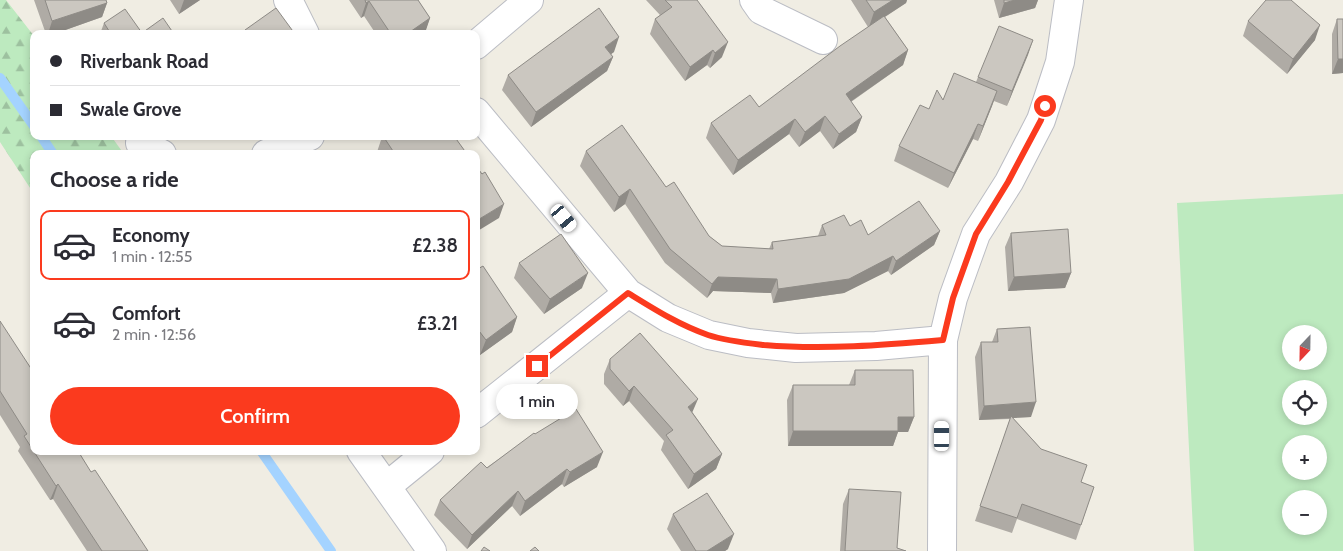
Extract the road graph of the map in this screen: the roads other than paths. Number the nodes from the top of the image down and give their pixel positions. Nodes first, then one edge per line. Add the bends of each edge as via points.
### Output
1 (288, 0) edge
2 (529, 0) edge
3 (754, 0) edge
4 (1069, 0) edge
5 (303, 30) edge
6 (823, 40) dead end
7 (480, 42) edge
8 (480, 117) edge
9 (300, 140) edge
10 (276, 150) edge
11 (628, 293) junction
12 (943, 340) junction
13 (480, 411) edge
14 (364, 455) edge
15 (425, 455) edge
16 (387, 486) junction
17 (432, 551) edge
18 (942, 551) edge

1 - 5 street
2 - 7 street
3 - 6 street via 761,10
4 - 12 street via 1060,62 1041,120 976,234 953,298
8 - 11 street
9 - 10 street
11 - 12 street via 668,318 710,335 748,343 804,348
11 - 13 street
12 - 18 street
14 - 16 street
15 - 16 street
16 - 17 street

